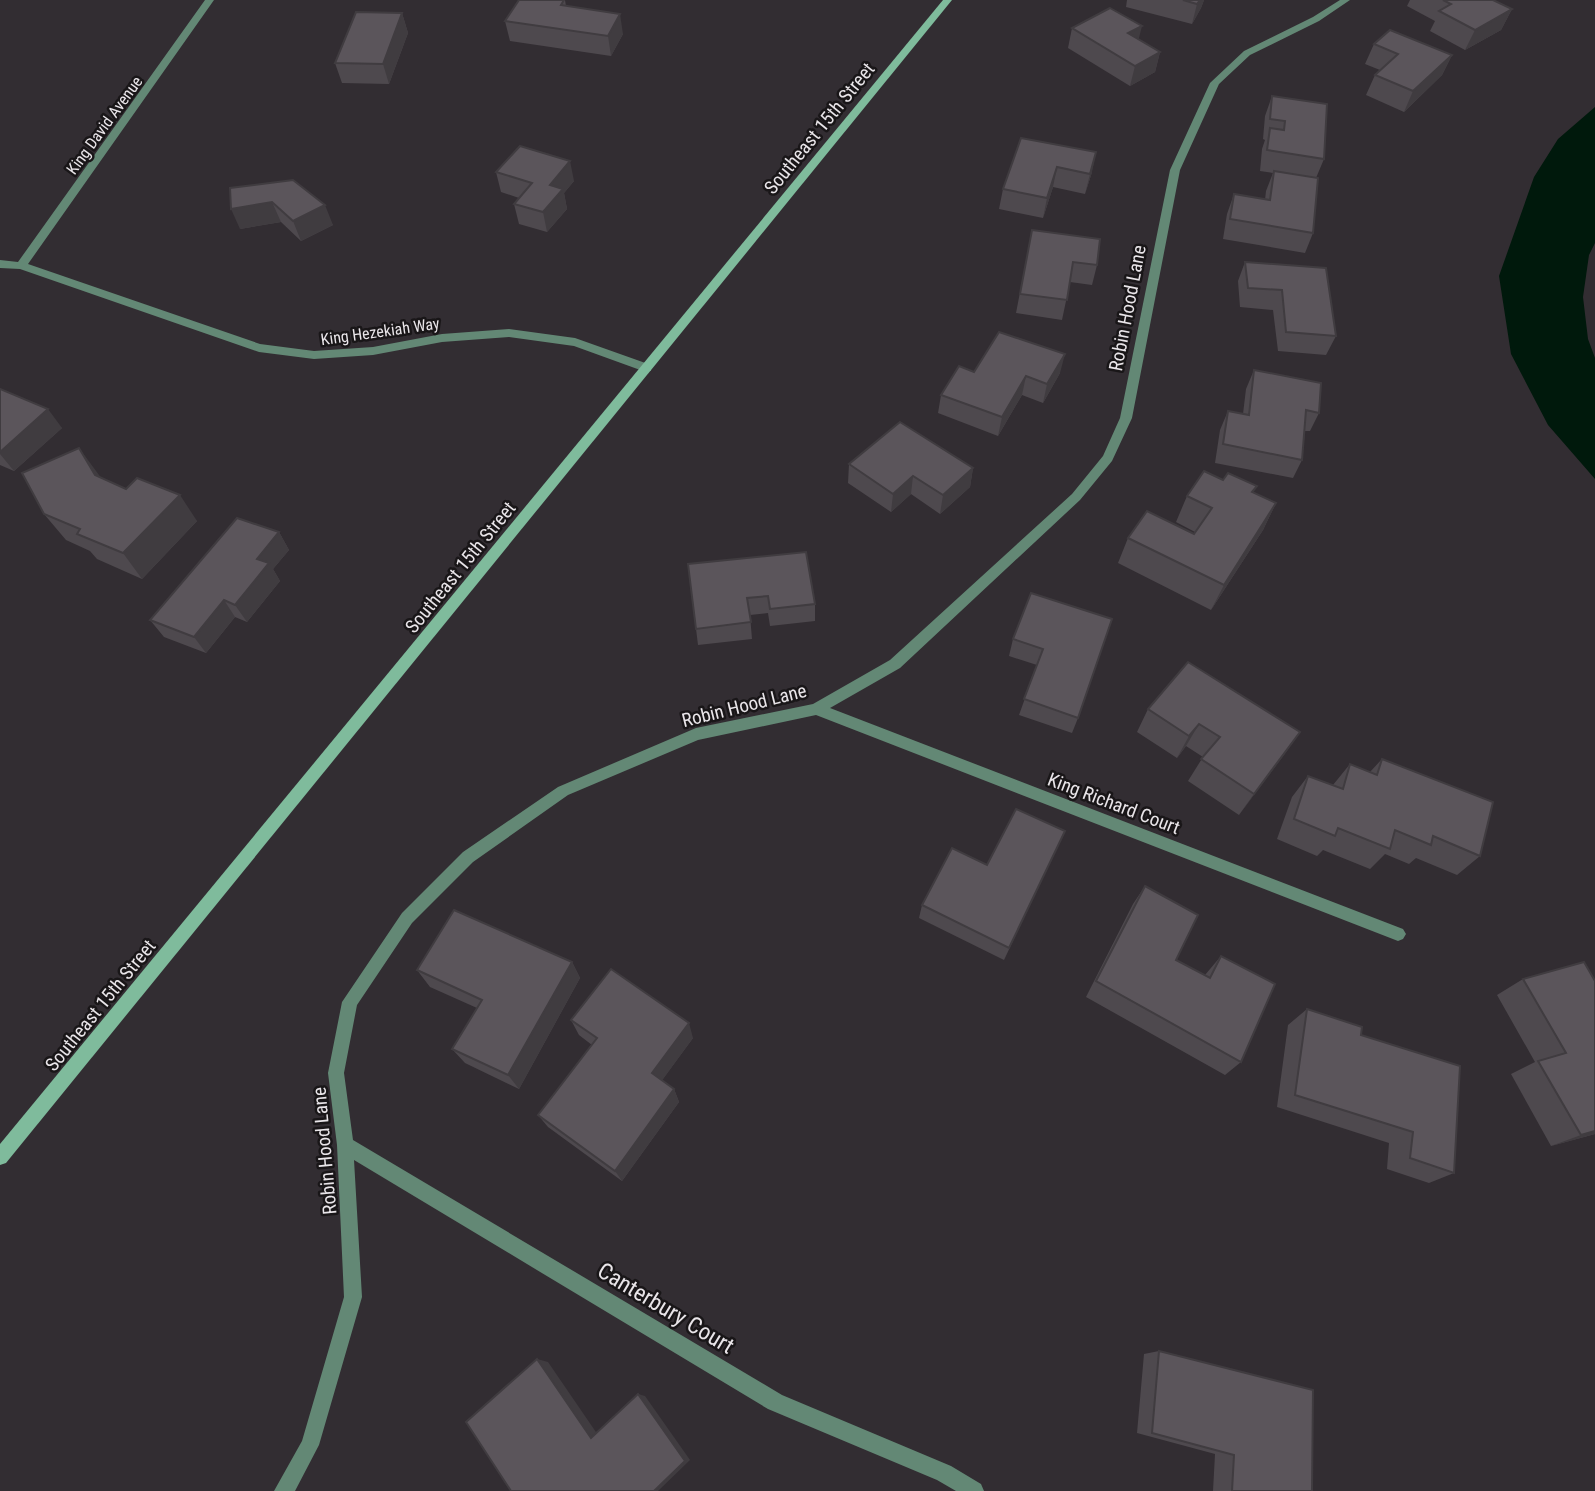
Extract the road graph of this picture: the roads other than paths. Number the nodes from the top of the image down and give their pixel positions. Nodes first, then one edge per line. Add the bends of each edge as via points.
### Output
1 (210, 0) edge
2 (948, 0) edge
3 (1346, 0) edge
4 (0, 264) edge
5 (21, 266) junction
6 (647, 368) junction
7 (816, 709) junction
8 (1398, 934) dead end
9 (345, 1145) junction
10 (0, 1157) edge
11 (284, 1491) edge
12 (974, 1491) edge

1 - 5 street, King David Avenue
2 - 6 main road, Southeast 15th Street
3 - 7 street, Robin Hood Lane via 1247,53 1215,83 1194,123 1175,170 1126,418 1108,458 1076,497 895,664
4 - 5 street, King Hezekiah Way
5 - 6 street, King Hezekiah Way via 259,348 314,355 509,333 575,342
6 - 10 main road, Southeast 15th Street
7 - 8 street, King Richard Court
7 - 9 street, Robin Hood Lane via 684,739 563,791 468,857 407,918 350,1002 336,1073
9 - 11 street, Robin Hood Lane via 353,1297 310,1445
9 - 12 street, Canterbury Court via 775,1402

